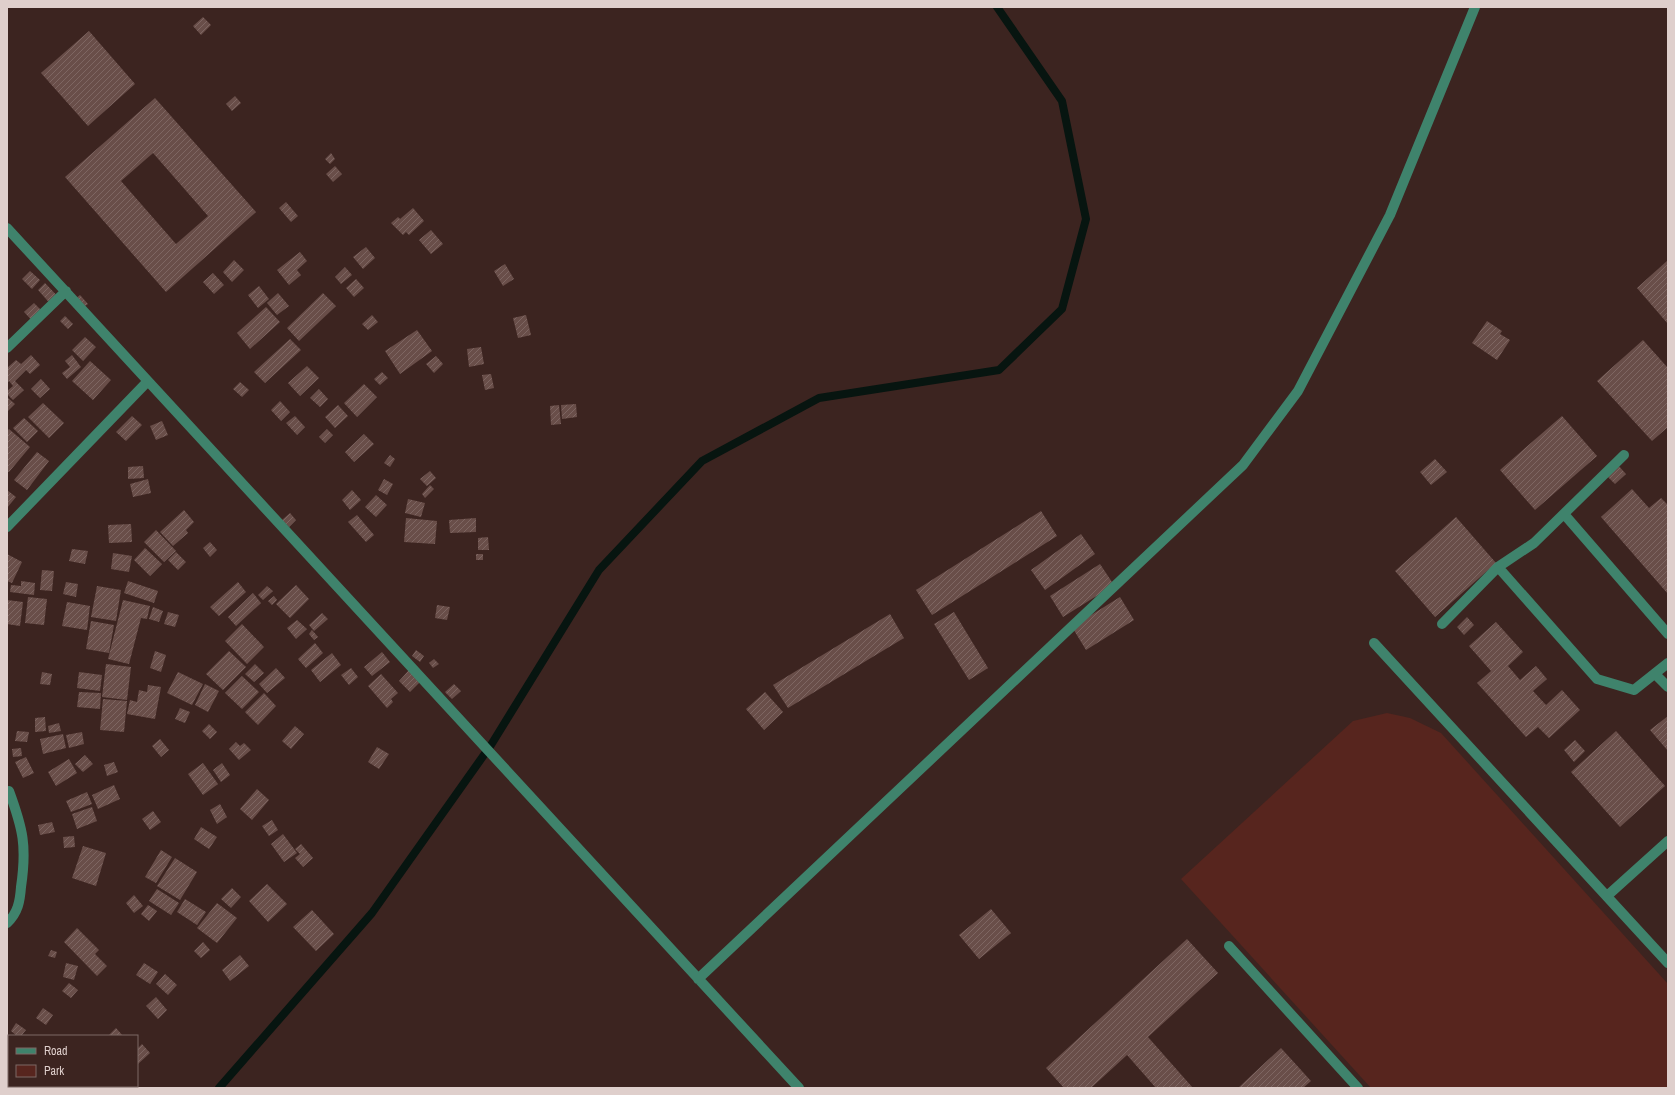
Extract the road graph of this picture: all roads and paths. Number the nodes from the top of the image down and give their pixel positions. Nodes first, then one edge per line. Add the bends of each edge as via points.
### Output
1 (1475, 7) edge
2 (7, 228) edge
3 (66, 291) junction
4 (7, 348) edge
5 (148, 381) junction
6 (1624, 455) dead end
7 (1564, 514) junction
8 (7, 527) edge
9 (1498, 567) junction
10 (1442, 624) dead end
11 (1668, 634) edge
12 (1374, 643) dead end
13 (1668, 663) edge
14 (1655, 674) junction
15 (1668, 687) edge
16 (8, 791) edge
17 (1668, 841) edge
18 (1607, 896) junction
19 (7, 923) edge
20 (1229, 946) dead end
21 (1668, 963) edge
22 (698, 979) junction
23 (798, 1088) edge
24 (1358, 1088) edge

1 - 22 street via 1390,215 1298,391 1243,466
2 - 3 street
3 - 4 street
3 - 5 street
5 - 8 street
5 - 22 street
6 - 7 street
7 - 9 street via 1534,543
7 - 11 street
9 - 10 street
9 - 14 street via 1597,679 1634,690
12 - 18 street
13 - 14 street
14 - 15 street
16 - 19 street via 18,816 24,842 25,862 19,906
17 - 18 street
18 - 21 street
20 - 24 street
22 - 23 street

